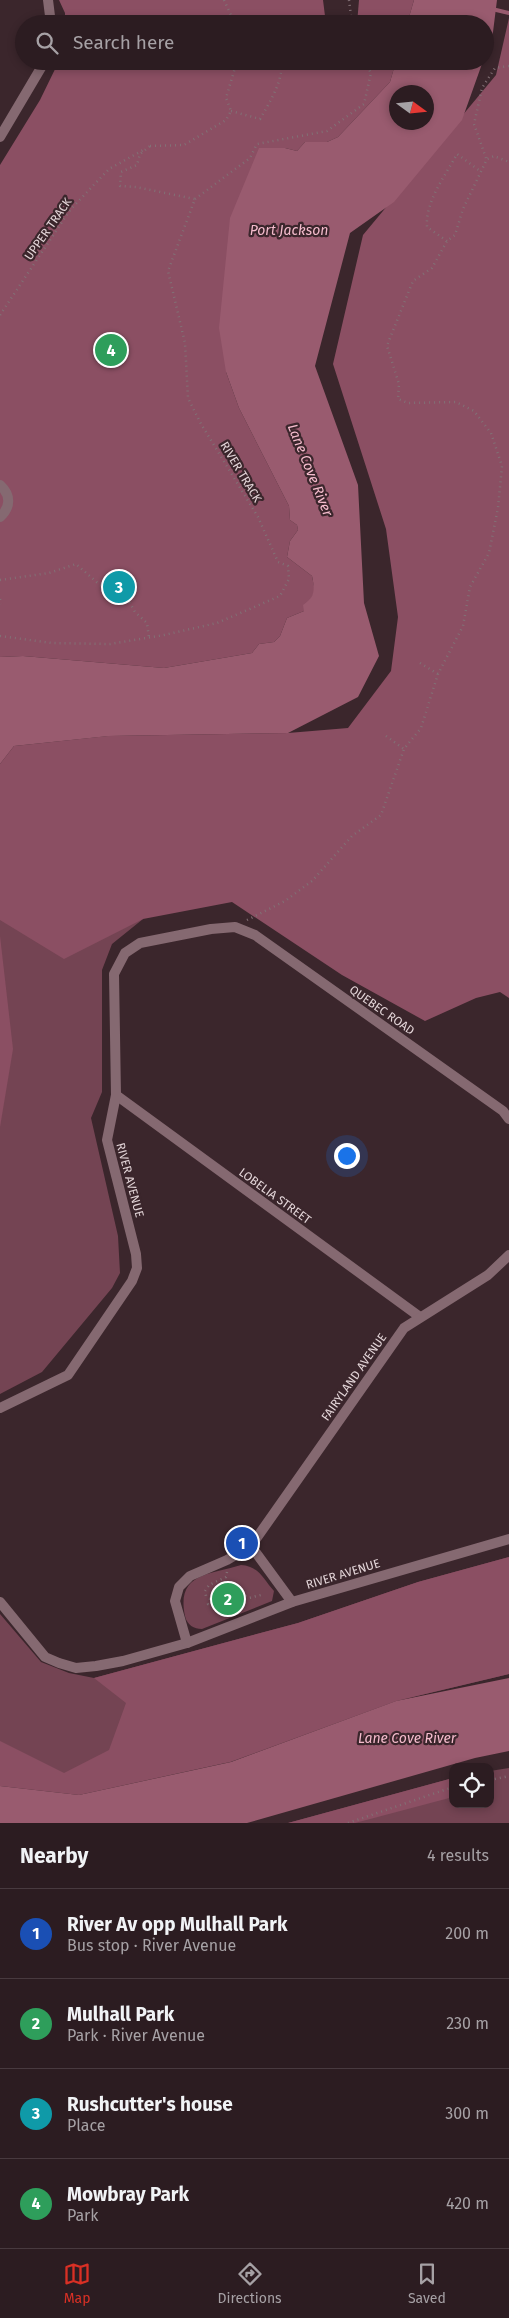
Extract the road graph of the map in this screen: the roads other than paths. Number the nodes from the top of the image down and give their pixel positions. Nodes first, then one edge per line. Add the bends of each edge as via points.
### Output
1 (48, 0) edge
2 (50, 15) edge
3 (40, 70) edge
4 (0, 137) edge
5 (0, 485) edge
6 (0, 517) edge
7 (235, 927) joint
8 (116, 1095) junction
9 (509, 1119) edge
10 (509, 1255) edge
11 (420, 1317) junction
12 (0, 1408) edge
13 (509, 1539) edge
14 (251, 1546) junction
15 (0, 1602) edge
16 (292, 1602) junction
17 (187, 1643) junction

1 - 2 street
3 - 4 street
5 - 6 street via 9,500
7 - 8 street, RIVER AVENUE via 211,928 140,943 120,960 113,982
7 - 9 street, QUEBEC ROAD via 255,935
8 - 11 street, LOBELIA STREET
8 - 12 street, RIVER AVENUE via 106,1140 137,1268 132,1281 68,1375
10 - 11 street, FAIRYLAND AVENUE via 488,1275
11 - 14 street, FAIRYLAND AVENUE via 404,1328
13 - 16 street, RIVER AVENUE
14 - 16 street
14 - 17 street via 190,1576 179,1587 175,1601
15 - 17 street, RIVER AVENUE via 46,1656 76,1668 123,1661
16 - 17 street, RIVER AVENUE

